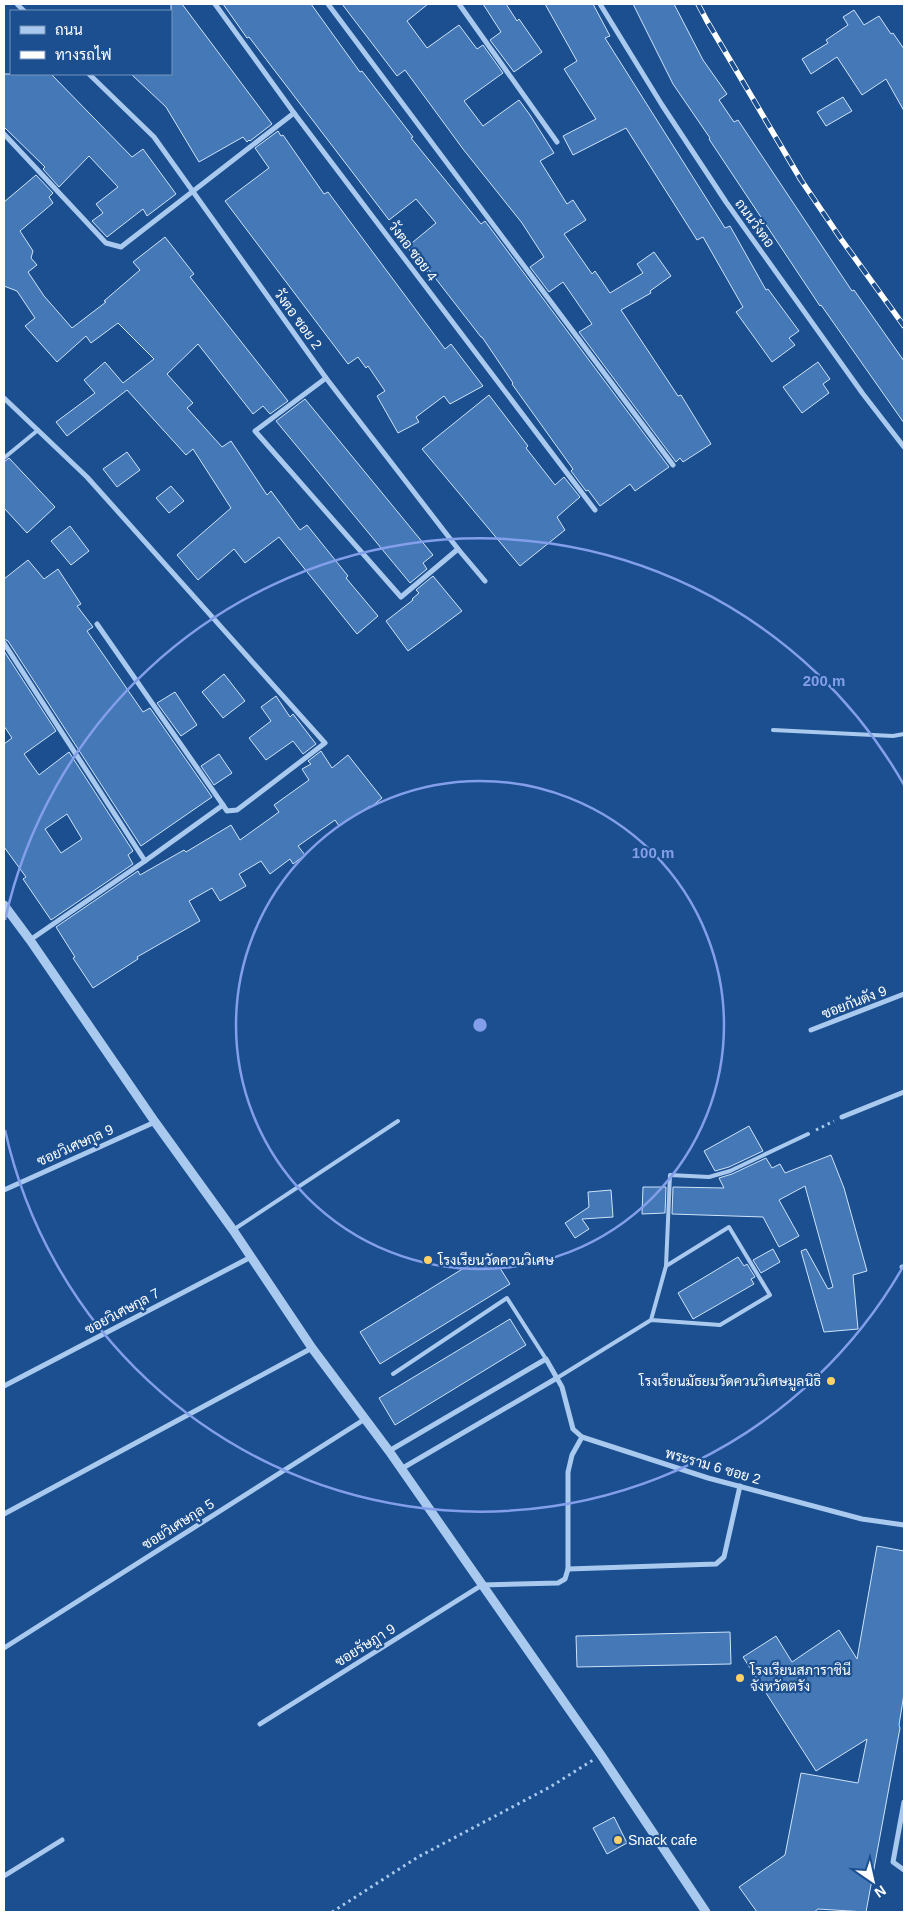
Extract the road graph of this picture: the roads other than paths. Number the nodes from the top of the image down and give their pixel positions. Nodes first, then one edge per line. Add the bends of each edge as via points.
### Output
1 (215, 4) edge
2 (328, 4) edge
3 (460, 4) edge
4 (600, 4) edge
5 (90, 75) edge
6 (294, 113) junction
7 (4, 134) edge
8 (557, 142) dead end
9 (193, 193) junction
10 (326, 378) junction
11 (4, 398) edge
12 (38, 430) junction
13 (904, 447) edge
14 (4, 458) edge
15 (673, 465) dead end
16 (596, 510) dead end
17 (458, 549) junction
18 (485, 582) dead end
19 (97, 624) dead end
20 (4, 644) edge
21 (773, 730) dead end
22 (904, 734) edge
23 (223, 805) junction
24 (145, 861) junction
25 (4, 905) edge
26 (30, 940) junction
27 (904, 994) edge
28 (811, 1030) dead end
29 (904, 1092) edge
30 (842, 1117) road end
31 (398, 1121) dead end
32 (155, 1122) junction
33 (808, 1134) road end
34 (4, 1190) edge
35 (233, 1230) junction
36 (251, 1257) junction
37 (666, 1266) junction
38 (651, 1320) junction
39 (312, 1348) junction
40 (546, 1359) junction
41 (393, 1374) dead end
42 (557, 1378) junction
43 (4, 1386) edge
44 (365, 1419) junction
45 (582, 1436) junction
46 (389, 1451) junction
47 (401, 1468) junction
48 (740, 1486) junction
49 (4, 1514) edge
50 (904, 1524) edge
51 (568, 1570) junction
52 (482, 1585) junction
53 (4, 1648) edge
54 (260, 1724) dead end
55 (904, 1802) edge
56 (62, 1840) dead end
57 (904, 1870) edge
58 (4, 1876) edge
59 (706, 1912) edge

1 - 6 street, วังตอ ซอย 4
2 - 15 street
3 - 8 street
4 - 13 street, ถนนวังตอ via 726,202
5 - 9 street, วังตอ ซอย 2 via 154,137
6 - 9 street
6 - 16 street, วังตอ ซอย 4
7 - 9 street via 106,243 121,247
9 - 10 street, วังตอ ซอย 2
10 - 17 street, วังตอ ซอย 2
10 - 17 street via 255,431 401,597
11 - 12 street
12 - 14 lane
12 - 23 street via 87,477 324,743 238,810 227,811
17 - 18 street, วังตอ ซอย 2
19 - 23 street
20 - 24 street
21 - 22 lane
23 - 24 street
24 - 26 street
25 - 26 street
26 - 32 street
27 - 28 street, ซอยกันตัง 9
29 - 30 street
31 - 35 lane
32 - 34 street, ซอยวิเศษกุล 9
32 - 35 street
33 - 37 lane via 730,1171 709,1177 670,1175
35 - 36 street
36 - 39 street
36 - 43 street, ซอยวิเศษกุล 7
37 - 38 lane
37 - 38 lane via 729,1227 770,1295 720,1325
38 - 42 lane
39 - 44 street
39 - 49 street
40 - 41 lane via 507,1298
40 - 42 street
40 - 46 street
42 - 45 street via 565,1394 574,1429
42 - 47 street
44 - 46 street
44 - 53 street, ซอยวิเศษกุล 5
45 - 48 street, พระราม 6 ซอย 2
45 - 51 street via 568,1472
46 - 47 street
47 - 52 street
48 - 50 street, พระราม 6 ซอย 2 via 862,1519
48 - 51 street via 724,1557 716,1564
51 - 52 street via 565,1579 558,1583
52 - 54 street, ซอยรัษฎา 9
52 - 59 street
55 - 57 street via 893,1862
56 - 58 street

